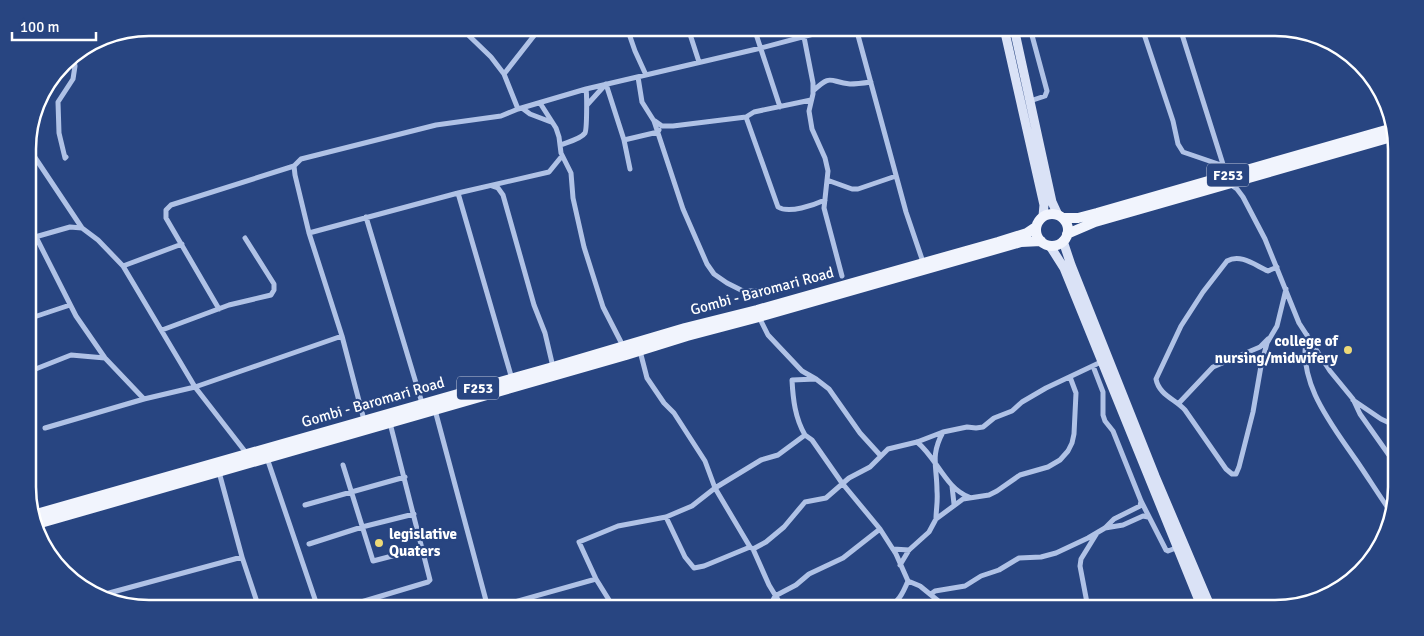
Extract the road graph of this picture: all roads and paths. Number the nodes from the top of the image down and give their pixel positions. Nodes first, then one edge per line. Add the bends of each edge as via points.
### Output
1 (469, 36) edge
2 (534, 36) edge
3 (630, 36) edge
4 (691, 36) edge
5 (757, 36) edge
6 (808, 36) edge
7 (858, 36) edge
8 (1006, 36) edge
9 (1016, 36) edge
10 (1032, 36) edge
11 (1145, 36) edge
12 (1183, 36) edge
13 (804, 37) junction
14 (761, 48) junction
15 (700, 62) junction
16 (75, 64) edge
17 (504, 74) junction
18 (646, 75) junction
19 (638, 77) junction
20 (871, 82) junction
21 (606, 84) junction
22 (586, 89) junction
23 (813, 91) junction
24 (811, 100) junction
25 (1030, 101) junction
26 (540, 103) junction
27 (587, 105) junction
28 (780, 107) junction
29 (520, 108) junction
30 (746, 117) junction
31 (654, 121) junction
32 (552, 122) junction
33 (662, 126) junction
34 (1386, 130) edge
35 (658, 132) junction
36 (1387, 138) edge
37 (624, 140) junction
38 (560, 145) junction
39 (562, 156) junction
40 (66, 157) dead end
41 (36, 159) edge
42 (294, 166) junction
43 (630, 169) dead end
44 (1226, 175) junction
45 (896, 176) junction
46 (827, 180) junction
47 (492, 186) junction
48 (458, 194) junction
49 (825, 200) junction
50 (1043, 216) junction
51 (1060, 216) junction
52 (366, 218) junction
53 (1036, 227) junction
54 (82, 228) junction
55 (309, 233) junction
56 (36, 237) joint
57 (245, 238) dead end
58 (1065, 238) junction
59 (182, 244) junction
60 (1046, 244) junction
61 (123, 266) junction
62 (924, 266) junction
63 (1277, 267) junction
64 (842, 276) dead end
65 (1286, 289) junction
66 (756, 291) dead end
67 (70, 304) junction
68 (219, 309) junction
69 (36, 316) edge
70 (759, 317) junction
71 (162, 330) junction
72 (1272, 335) junction
73 (1307, 335) junction
74 (342, 336) junction
75 (625, 350) junction
76 (639, 351) junction
77 (106, 358) junction
78 (1097, 364) junction
79 (553, 367) junction
80 (36, 369) edge
81 (1070, 377) junction
82 (512, 379) junction
83 (816, 379) junction
84 (195, 387) junction
85 (144, 399) junction
86 (1353, 400) junction
87 (422, 403) junction
88 (1179, 403) junction
89 (435, 409) junction
90 (364, 420) junction
91 (390, 422) junction
92 (1388, 422) edge
93 (45, 428) dead end
94 (943, 432) junction
95 (805, 435) junction
96 (324, 436) junction
97 (917, 442) junction
98 (247, 454) junction
99 (1388, 454) edge
100 (880, 455) junction
101 (267, 458) junction
102 (934, 460) junction
103 (343, 465) dead end
104 (218, 467) junction
105 (405, 477) junction
106 (842, 483) junction
107 (952, 486) junction
108 (715, 488) junction
109 (351, 491) junction
110 (970, 497) junction
111 (1141, 501) junction
112 (954, 504) junction
113 (305, 505) dead end
114 (1386, 506) edge
115 (414, 514) junction
116 (666, 517) junction
117 (1148, 517) junction
118 (41, 518) edge
119 (936, 519) junction
120 (362, 527) junction
121 (1104, 528) junction
122 (880, 529) junction
123 (1098, 532) junction
124 (309, 544) dead end
125 (423, 548) junction
126 (752, 548) junction
127 (1176, 548) junction
128 (893, 549) junction
129 (908, 550) junction
130 (242, 557) junction
131 (900, 565) junction
132 (596, 579) junction
133 (908, 581) junction
134 (110, 593) edge
135 (931, 594) junction
136 (775, 596) junction
137 (256, 600) edge
138 (315, 600) edge
139 (367, 600) edge
140 (486, 600) edge
141 (523, 600) edge
142 (609, 600) edge
143 (773, 600) edge
144 (778, 600) edge
145 (898, 600) edge
146 (938, 600) edge
147 (1086, 600) edge
148 (1199, 600) edge
149 (1208, 600) edge

1 - 17 street
2 - 17 street
3 - 18 street
4 - 15 street
5 - 14 street
6 - 13 street
7 - 20 street
8 - 50 main road via 1044,205
9 - 25 main road
10 - 25 street via 1047,91 1045,96
11 - 44 street via 1182,152
12 - 44 street
13 - 14 street
13 - 23 street
14 - 15 street
14 - 28 street
15 - 18 street
16 - 40 street via 73,79 58,102 59,134
17 - 29 street
18 - 19 street
19 - 21 street
19 - 31 street via 642,102
20 - 23 street via 850,84 832,79 823,81
20 - 45 street
21 - 22 street
21 - 27 street
21 - 37 street
22 - 26 street
22 - 27 street
23 - 24 street
24 - 28 street
24 - 46 street via 812,129 825,158
25 - 51 main road via 1052,202
26 - 29 street
26 - 32 street
27 - 38 street via 585,133
28 - 30 street via 754,112
29 - 32 street
29 - 42 street via 501,116 436,124 301,159
30 - 33 street
30 - 49 street via 778,207 782,210
31 - 33 street
31 - 35 street
32 - 38 street
33 - 35 street
34 - 44 main road, F253
35 - 37 street
35 - 66 street via 683,208 707,264 727,283 743,291
36 - 44 main road, F253
37 - 43 street
38 - 39 street
39 - 47 street via 549,172
39 - 75 street via 571,174 584,247 604,307
41 - 54 street
42 - 55 street
42 - 59 street via 171,205 166,210 166,218
44 - 51 main road, F253 via 1086,216
44 - 58 main road, F253 via 1095,222
44 - 63 street via 1244,197
45 - 46 street via 852,189
45 - 62 street
46 - 49 street
47 - 48 street
47 - 79 street via 503,195
48 - 52 street
48 - 82 street
49 - 64 street via 824,208
50 - 51 main road, F253
50 - 53 main road
51 - 58 main road via 1068,227
52 - 55 street
52 - 87 street
53 - 60 main road via 1036,232
53 - 62 main road, F253 via 1027,233
54 - 56 street via 70,227
54 - 61 street
55 - 74 street
56 - 67 street
57 - 68 street via 274,284 274,290 271,295
58 - 60 main road, F253 via 1060,244
58 - 149 main road via 1071,265
59 - 61 street
59 - 68 street
60 - 62 main road, F253 via 1021,242
60 - 78 main road via 1064,268
61 - 71 street
62 - 70 main road, Gombi - Baromari Road / F253
62 - 75 main road, Gombi - Baromari Road / F253
63 - 65 street
63 - 88 street via 1268,271 1240,258 1232,258 1203,292 1176,335 1156,379 1164,393
65 - 72 street via 1278,326
65 - 73 street
67 - 69 street
67 - 77 street
68 - 71 street
70 - 76 main road, Gombi - Baromari Road / F253
70 - 83 street via 773,341 802,372
71 - 84 street
72 - 88 street via 1260,347 1213,367
72 - 88 street via 1263,358 1253,412 1236,474 1226,469
73 - 86 street
73 - 114 street via 1304,349 1306,364 1320,404
74 - 84 street
74 - 90 street
75 - 76 main road, Gombi - Baromari Road / F253
75 - 79 main road, Gombi - Baromari Road / F253
75 - 89 main road, Gombi - Baromari Road / F253
76 - 108 street via 647,378 705,461
77 - 80 street via 71,355
77 - 85 street
78 - 81 street
78 - 111 street via 1105,422 1113,431
78 - 127 main road
79 - 82 main road, Gombi - Baromari Road / F253
81 - 94 street via 983,427
81 - 110 street via 1076,393 1074,434 1068,451 1048,467 1020,475 989,495
82 - 87 main road, Gombi - Baromari Road / F253
83 - 95 street via 792,380 796,412
83 - 100 street via 829,389
84 - 85 street
84 - 98 street
85 - 93 street
86 - 92 street
86 - 99 street
87 - 90 main road, Gombi - Baromari Road / F253
89 - 91 main road, Gombi - Baromari Road / F253
89 - 140 street
90 - 96 main road, Gombi - Baromari Road / F253
91 - 96 main road, Gombi - Baromari Road / F253
91 - 105 street
94 - 97 street
94 - 102 street
95 - 106 street
95 - 108 street via 778,455 761,460
96 - 98 main road, Gombi - Baromari Road / F253
96 - 101 main road, Gombi - Baromari Road / F253
97 - 100 street via 888,449
97 - 102 street
98 - 104 main road, Gombi - Baromari Road / F253
100 - 106 street via 870,467
101 - 104 main road, Gombi - Baromari Road / F253
101 - 138 street
102 - 107 street
102 - 119 street via 938,490
103 - 109 street
104 - 118 main road, Gombi - Baromari Road / F253
104 - 130 street
105 - 109 street
105 - 115 street
106 - 122 street
106 - 126 street via 826,498 805,502 784,527 766,542
107 - 110 street
107 - 112 street
108 - 116 street via 692,506
108 - 126 street
109 - 113 street
109 - 120 street
110 - 112 street
111 - 117 street
111 - 121 street via 1137,509 1114,518
112 - 119 street
115 - 120 street
115 - 125 street
116 - 126 street via 685,557 694,568
116 - 132 street via 618,526 578,542
117 - 121 street
117 - 127 street via 1166,550
119 - 129 street via 928,532
120 - 124 street
120 - 125 street via 373,561
121 - 123 street
122 - 128 street
122 - 136 street via 843,558 809,574
123 - 135 street via 1056,553 1019,558 965,586
123 - 147 street via 1081,559
125 - 139 street via 431,578 428,582
126 - 136 street
127 - 148 main road
128 - 129 street
128 - 131 street
129 - 131 street
130 - 134 street
130 - 137 street
131 - 133 street
132 - 141 street
132 - 142 street
133 - 135 street
133 - 145 street
135 - 146 street
136 - 143 street
136 - 144 street

